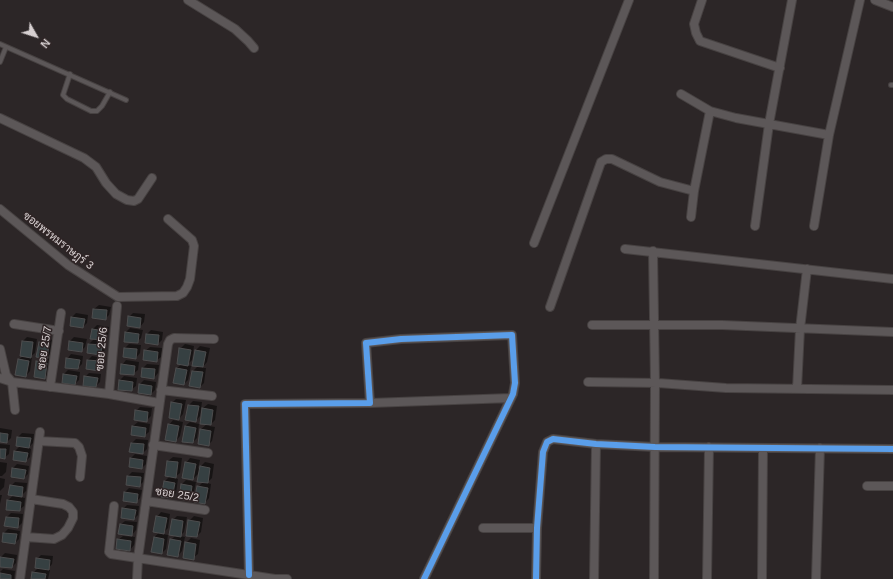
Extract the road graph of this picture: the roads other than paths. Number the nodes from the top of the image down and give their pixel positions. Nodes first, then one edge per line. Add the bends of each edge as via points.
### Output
1 (188, 0) edge
2 (629, 0) edge
3 (702, 0) edge
4 (792, 0) edge
5 (860, 0) edge
6 (875, 0) edge
7 (893, 7) edge
8 (0, 44) edge
9 (6, 47) junction
10 (254, 48) dead end
11 (0, 62) edge
12 (780, 68) junction
13 (70, 74) junction
14 (110, 92) junction
15 (680, 94) dead end
16 (126, 100) dead end
17 (710, 111) junction
18 (0, 118) edge
19 (769, 124) junction
20 (828, 135) junction
21 (152, 178) dead end
22 (694, 190) junction
23 (0, 208) edge
24 (691, 217) dead end
25 (168, 219) dead end
26 (755, 226) dead end
27 (814, 226) dead end
28 (534, 243) dead end
29 (624, 249) dead end
30 (653, 251) junction
31 (807, 269) junction
32 (893, 279) edge
33 (117, 306) dead end
34 (550, 307) dead end
35 (61, 313) dead end
36 (14, 324) dead end
37 (653, 324) junction
38 (592, 325) dead end
39 (800, 329) junction
40 (59, 331) junction
41 (893, 332) edge
42 (214, 339) dead end
43 (0, 349) edge
44 (0, 378) edge
45 (12, 382) junction
46 (588, 382) dead end
47 (654, 383) junction
48 (50, 387) junction
49 (797, 389) junction
50 (161, 390) junction
51 (893, 390) edge
52 (109, 394) junction
53 (212, 396) dead end
54 (511, 398) junction
55 (370, 402) junction
56 (159, 403) junction
57 (15, 410) dead end
58 (40, 432) dead end
59 (38, 441) junction
60 (596, 444) junction
61 (153, 445) junction
62 (654, 447) junction
63 (709, 447) junction
64 (763, 448) junction
65 (820, 448) junction
66 (893, 449) edge
67 (208, 453) dead end
68 (80, 477) dead end
69 (867, 486) dead end
70 (893, 486) edge
71 (31, 499) junction
72 (146, 501) junction
73 (114, 506) dead end
74 (205, 510) dead end
75 (483, 528) dead end
76 (537, 528) junction
77 (26, 537) junction
78 (138, 558) junction
79 (249, 575) junction
80 (20, 579) edge
81 (137, 579) edge
82 (287, 579) edge
83 (424, 579) edge
84 (536, 579) edge
85 (594, 579) edge
86 (654, 579) edge
87 (707, 579) edge
88 (762, 579) edge
89 (816, 579) edge

1 - 10 street via 235,29
2 - 28 street
3 - 12 street via 694,24 700,41
4 - 12 street
5 - 20 street
6 - 7 street
8 - 9 lane
9 - 11 lane
9 - 13 lane
12 - 19 street
13 - 14 lane
13 - 14 lane via 63,95 91,111 97,111 102,106
14 - 16 lane
15 - 17 street
17 - 19 street
17 - 22 street
18 - 21 street via 84,158 96,167 116,194 127,200 138,199
19 - 20 street
19 - 26 street
20 - 27 street
22 - 24 street
22 - 34 street via 660,182 612,159 601,162
23 - 25 street, ซอยพรหมราษฎร์ 3 via 68,265 118,297 177,296 187,287 194,246 192,240
29 - 30 street
30 - 31 street
30 - 37 street
31 - 32 street
31 - 39 street
33 - 52 street, ซอย 25/6
35 - 40 street, ซอย 25/7
36 - 40 street
37 - 38 street
37 - 39 street
37 - 47 street
39 - 41 street
39 - 49 street
40 - 48 street, ซอย 25/7
42 - 50 street via 170,340
43 - 45 street via 6,375
44 - 45 street
45 - 48 street
45 - 57 street
46 - 47 street
47 - 49 street
47 - 62 street
48 - 52 street
49 - 51 street
50 - 53 street
50 - 56 street
52 - 56 street
54 - 55 street
54 - 55 street via 515,383 512,335 401,339 366,343
54 - 83 street
55 - 79 street via 245,404
56 - 61 street
58 - 59 street
59 - 68 street via 75,443 82,456
59 - 71 street
60 - 62 street
60 - 76 street via 554,439 547,442 543,452
60 - 85 street
61 - 67 street
61 - 72 street
62 - 63 street
62 - 86 street
63 - 64 street
63 - 87 street
64 - 65 street
64 - 88 street
65 - 66 street
65 - 89 street
69 - 70 street
71 - 77 street
71 - 77 street via 63,504 73,512 73,518 62,535 54,539
72 - 74 street, ซอย 25/2
72 - 78 street
73 - 78 street via 109,552
75 - 76 street
76 - 84 street
77 - 80 street
78 - 79 street
78 - 81 street
79 - 82 street

